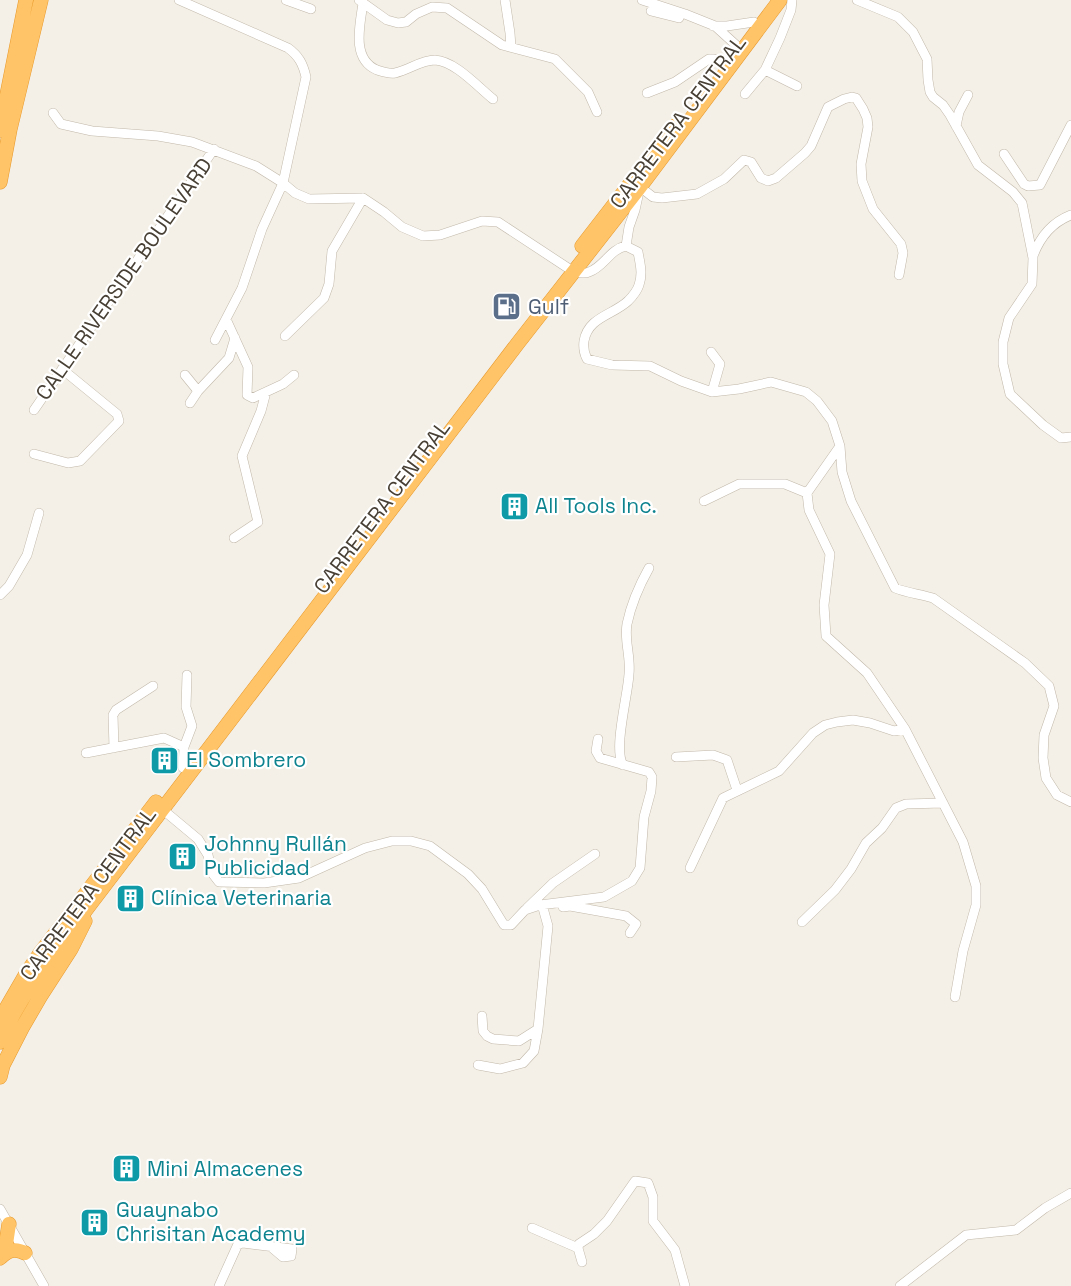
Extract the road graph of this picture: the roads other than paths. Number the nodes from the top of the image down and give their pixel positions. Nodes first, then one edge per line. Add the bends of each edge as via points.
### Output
1 (26, 0) edge
2 (41, 0) edge
3 (178, 0) edge
4 (286, 0) edge
5 (504, 0) edge
6 (642, 0) edge
7 (771, 0) edge
8 (780, 0) edge
9 (792, 0) edge
10 (858, 0) edge
11 (361, 1) edge
12 (439, 4) edge
13 (311, 9) dead end
14 (651, 11) dead end
15 (754, 22) junction
16 (715, 26) junction
17 (736, 45) junction
18 (511, 47) junction
19 (723, 63) junction
20 (765, 70) junction
21 (797, 86) dead end
22 (647, 93) dead end
23 (745, 94) dead end
24 (968, 95) dead end
25 (493, 99) dead end
26 (597, 112) dead end
27 (53, 113) dead end
28 (1071, 125) edge
29 (956, 126) junction
30 (0, 130) edge
31 (214, 149) junction
32 (1004, 154) dead end
33 (0, 182) edge
34 (283, 183) junction
35 (640, 187) junction
36 (363, 198) junction
37 (1071, 215) edge
38 (626, 246) junction
39 (1033, 258) junction
40 (570, 270) junction
41 (899, 275) dead end
42 (226, 319) junction
43 (285, 336) dead end
44 (235, 338) junction
45 (215, 340) dead end
46 (711, 352) dead end
47 (62, 369) junction
48 (185, 375) dead end
49 (294, 375) dead end
50 (198, 392) junction
51 (266, 392) junction
52 (712, 392) junction
53 (190, 403) dead end
54 (34, 410) dead end
55 (1071, 436) edge
56 (840, 446) junction
57 (34, 454) dead end
58 (807, 493) junction
59 (704, 501) dead end
60 (39, 513) dead end
61 (234, 538) dead end
62 (649, 568) dead end
63 (0, 595) edge
64 (187, 675) dead end
65 (153, 686) dead end
66 (905, 729) junction
67 (598, 739) dead end
68 (184, 747) junction
69 (114, 748) junction
70 (87, 753) dead end
71 (676, 757) dead end
72 (623, 765) junction
73 (183, 768) junction
74 (737, 790) junction
75 (1071, 802) edge
76 (943, 803) junction
77 (162, 809) junction
78 (595, 854) dead end
79 (690, 868) dead end
80 (88, 907) junction
81 (541, 907) junction
82 (525, 910) junction
83 (802, 922) dead end
84 (630, 933) dead end
85 (955, 997) dead end
86 (482, 1016) dead end
87 (0, 1019) edge
88 (538, 1029) junction
89 (0, 1042) edge
90 (478, 1065) dead end
91 (0, 1077) edge
92 (1071, 1193) edge
93 (0, 1209) edge
94 (9, 1224) junction
95 (532, 1228) dead end
96 (270, 1246) dead end
97 (578, 1248) junction
98 (26, 1253) junction
99 (0, 1258) edge
100 (582, 1262) dead end
101 (44, 1286) edge
102 (219, 1286) edge
103 (685, 1286) edge
104 (900, 1286) edge

1 - 30 highway
2 - 33 highway
3 - 34 street via 288,48 298,56 306,77
4 - 13 street
5 - 18 street
6 - 16 street
7 - 15 highway, CARRETERA CENTRAL
8 - 35 highway, CARRETERA CENTRAL
9 - 20 street
10 - 29 street via 898,17 913,32 927,59 930,92
11 - 12 street via 387,20 398,23
11 - 25 street via 359,46 368,64 395,73 436,60 456,68
12 - 18 street
14 - 16 street
15 - 16 street
15 - 17 highway, CARRETERA CENTRAL
16 - 17 street
17 - 19 highway, CARRETERA CENTRAL
18 - 26 street via 555,59 588,92
19 - 22 street via 709,58 675,82
19 - 40 highway, CARRETERA CENTRAL
20 - 21 street
20 - 23 street
24 - 29 street
27 - 31 street via 61,124 92,131 169,138
28 - 32 street via 1040,185 1024,184
29 - 39 street via 978,165 1022,203
31 - 34 street via 256,166
31 - 47 street, CALLE RIVERSIDE BOULEVARD
34 - 36 street via 309,198
34 - 42 street
35 - 38 street
35 - 40 highway, CARRETERA CENTRAL
35 - 41 street via 653,197 697,194 724,179 744,160 752,162 768,181 776,178 811,146 828,107 856,98 868,127 862,181 873,209 901,244
36 - 40 street via 402,227 423,236 440,235 482,221 498,222
36 - 43 street via 332,251 324,298
37 - 39 street via 1049,229
38 - 40 street via 616,249 591,272
38 - 52 street via 638,252 642,273 639,285 627,302 589,328 585,356 612,365 650,366
39 - 55 street via 1032,284 1009,318 1003,364 1010,394 1061,438
40 - 73 highway, CARRETERA CENTRAL via 487,369
40 - 77 highway, CARRETERA CENTRAL
42 - 44 street
42 - 45 street
44 - 50 street via 230,358
44 - 51 street via 248,367 247,395 253,398
46 - 52 street via 720,364
47 - 54 street, CALLE RIVERSIDE BOULEVARD
47 - 57 street via 117,414 118,422 80,461 68,463
48 - 50 street
49 - 51 street
50 - 53 street
51 - 61 street via 242,456 258,522
52 - 56 street via 771,382 806,392 832,421
56 - 58 street
56 - 75 street via 842,472 851,501 895,588 933,598 1025,663 1049,686 1054,706 1044,735 1046,778 1056,795
58 - 59 street via 785,484 739,484
58 - 66 street via 809,510 830,554 824,605 826,636 867,673
60 - 63 street via 27,555
62 - 72 street via 627,625 630,673 619,753
64 - 68 street via 186,707 192,726
65 - 69 street via 116,710
66 - 74 street via 894,731 854,720 825,725 779,771
66 - 76 street
67 - 72 street via 596,751 600,758
68 - 69 street via 164,738
68 - 73 street
69 - 70 street
71 - 74 street via 713,755 727,760
72 - 81 street via 649,772 652,777 640,868 632,881 604,897
73 - 87 highway, CARRETERA CENTRAL via 41,952
74 - 79 street via 723,798
76 - 83 street via 896,808 866,843 835,890
76 - 85 street via 963,842 976,886 976,905
77 - 80 highway, CARRETERA CENTRAL
77 - 82 street via 198,839 219,882 264,883 299,878 365,848 411,841 430,846 468,874 504,925 511,925
78 - 82 street via 553,883
80 - 89 highway, CARRETERA CENTRAL via 50,958
80 - 91 highway via 85,923 35,1004
81 - 82 street
81 - 84 street via 570,906 627,916 636,924
81 - 88 street via 548,926
86 - 88 street via 483,1031 493,1039 519,1041
88 - 90 street via 534,1051 523,1063 500,1069
92 - 104 street via 1016,1230 966,1235
93 - 94 street
94 - 98 street
94 - 99 highway
95 - 97 street
96 - 102 street via 238,1244
97 - 100 street
97 - 103 street via 607,1221 635,1181 648,1184 653,1221 675,1250
98 - 99 highway via 8,1251
98 - 101 street

